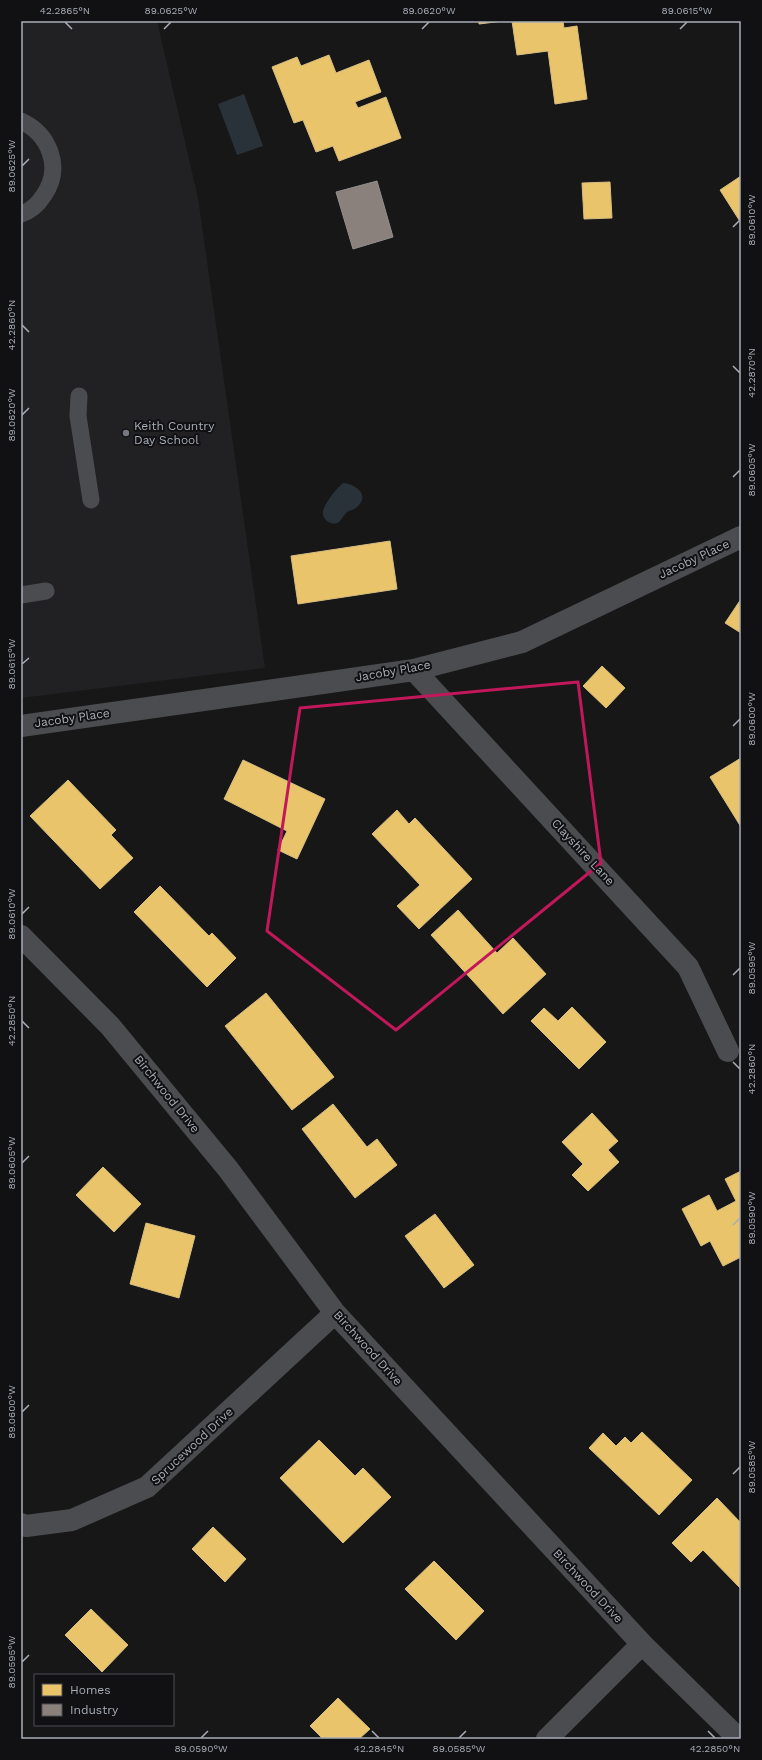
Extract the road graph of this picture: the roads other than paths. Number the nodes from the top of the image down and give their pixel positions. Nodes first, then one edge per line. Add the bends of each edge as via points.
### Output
1 (21, 121) edge
2 (21, 214) edge
3 (79, 396) dead end
4 (91, 500) dead end
5 (741, 537) edge
6 (46, 591) dead end
7 (21, 594) edge
8 (414, 670) junction
9 (21, 726) edge
10 (21, 936) edge
11 (728, 1051) dead end
12 (335, 1313) junction
13 (21, 1524) edge
14 (642, 1644) junction
15 (547, 1739) edge
16 (739, 1739) edge

1 - 2 lane via 32,126 44,138 52,154 53,171 49,188 39,202
3 - 4 lane via 78,416
5 - 8 street, Jacoby Place via 522,642
6 - 7 lane
8 - 9 street, Jacoby Place
8 - 11 street, Clayshire Lane via 688,967
10 - 12 street, Birchwood Drive via 110,1026 228,1169
12 - 13 street, Sprucewood Drive via 147,1488 72,1520 26,1526
12 - 14 street, Birchwood Drive
14 - 15 street
14 - 16 street, Birchwood Drive

